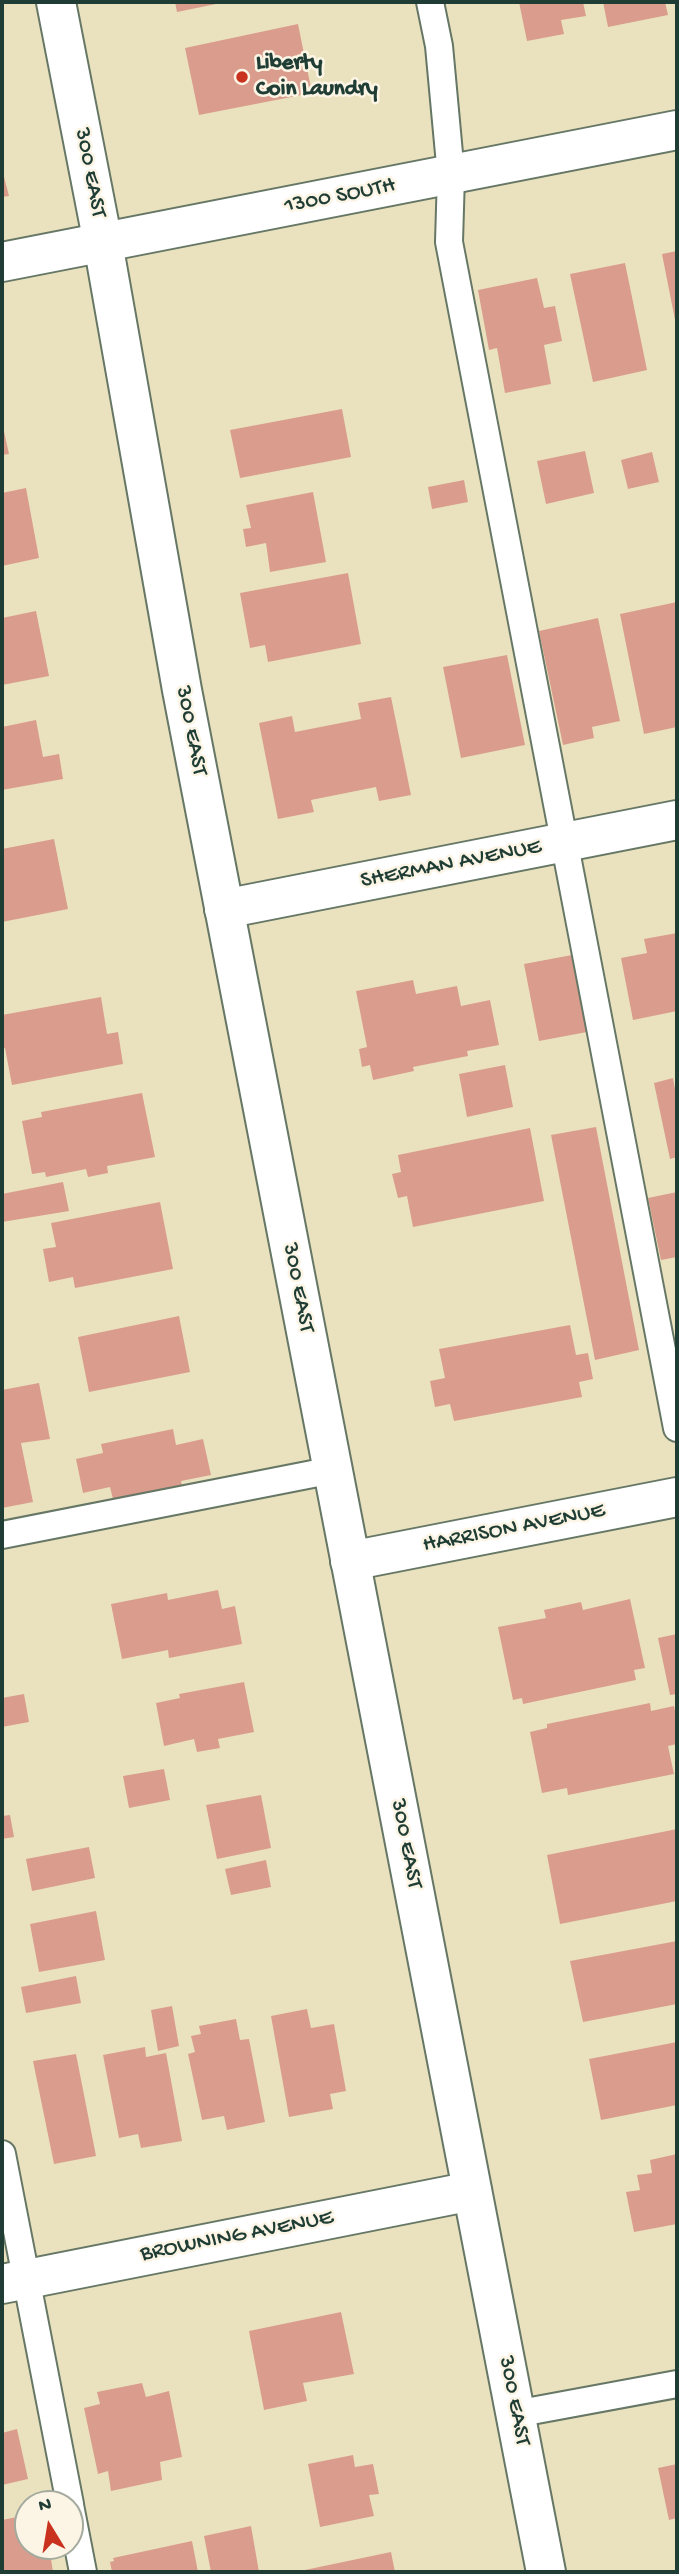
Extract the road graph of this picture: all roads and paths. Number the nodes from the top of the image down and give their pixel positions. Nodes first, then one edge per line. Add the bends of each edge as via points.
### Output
1 (56, 2) edge
2 (430, 2) edge
3 (677, 130) edge
4 (451, 175) junction
5 (103, 243) junction
6 (2, 261) edge
7 (677, 820) edge
8 (564, 842) junction
9 (224, 909) junction
10 (677, 1428) edge
11 (332, 1469) junction
12 (677, 1497) edge
13 (2, 1535) edge
14 (350, 1561) junction
15 (2, 2154) edge
16 (472, 2191) junction
17 (14, 2281) edge
18 (677, 2384) edge
19 (516, 2414) junction
20 (66, 2490) edge
21 (546, 2572) edge

1 - 5 street, 300 EAST
2 - 4 lane via 439,46
3 - 4 street, 1300 SOUTH
4 - 5 street, 1300 SOUTH
4 - 8 lane via 449,242
5 - 6 street, 1300 SOUTH
5 - 9 street, 300 EAST
7 - 8 street, SHERMAN AVENUE
8 - 9 street, SHERMAN AVENUE
8 - 10 lane
9 - 11 street, 300 EAST
11 - 13 lane
11 - 14 street, 300 EAST
12 - 14 street, HARRISON AVENUE
14 - 16 street, 300 EAST
15 - 17 lane
16 - 17 street, BROWNING AVENUE
16 - 19 street, 300 EAST
17 - 20 lane
18 - 19 lane
19 - 21 street, 300 EAST

